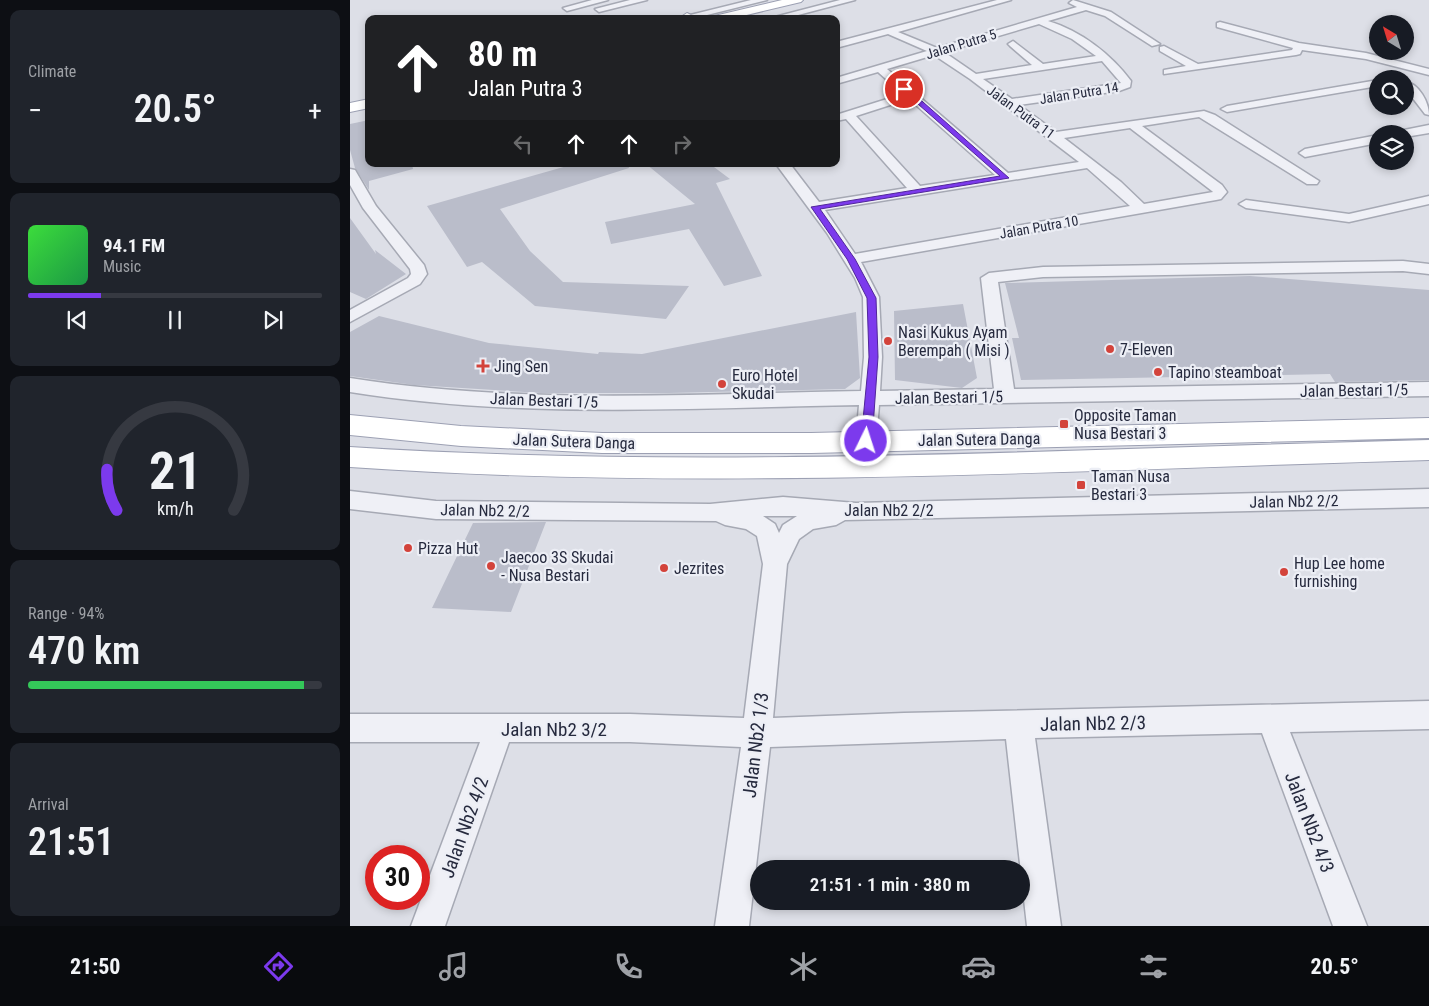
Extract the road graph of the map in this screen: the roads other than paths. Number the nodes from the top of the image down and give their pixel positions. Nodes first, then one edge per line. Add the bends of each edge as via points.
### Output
1 (604, 0) edge
2 (643, 0) edge
3 (763, 0) edge
4 (797, 0) edge
5 (817, 0) edge
6 (851, 0) edge
7 (972, 0) edge
8 (1008, 0) edge
9 (1063, 0) edge
10 (1086, 7) junction
11 (577, 15) dead end
12 (609, 15) edge
13 (696, 15) edge
14 (731, 15) edge
15 (753, 15) edge
16 (787, 15) edge
17 (1039, 21) junction
18 (1220, 25) dead end
19 (888, 32) junction
20 (840, 34) edge
21 (840, 44) edge
22 (1013, 44) dead end
23 (1297, 49) junction
24 (935, 51) junction
25 (1105, 58) junction
26 (1040, 67) junction
27 (1194, 67) junction
28 (880, 68) junction
29 (1369, 70) edge
30 (1168, 72) dead end
31 (1429, 72) edge
32 (974, 77) junction
33 (840, 80) edge
34 (1369, 82) edge
35 (1414, 92) edge
36 (912, 95) junction
37 (365, 98) edge
38 (350, 101) edge
39 (1010, 103) junction
40 (365, 105) edge
41 (350, 108) edge
42 (1227, 109) dead end
43 (1429, 112) edge
44 (842, 117) edge
45 (1131, 123) junction
46 (1429, 129) edge
47 (1414, 132) edge
48 (1054, 136) junction
49 (1369, 141) edge
50 (1305, 153) dead end
51 (1090, 164) junction
52 (785, 167) edge
53 (350, 173) edge
54 (1006, 178) junction
55 (1312, 181) dead end
56 (917, 191) junction
57 (1429, 200) edge
58 (1246, 204) dead end
59 (815, 207) junction
60 (1142, 210) junction
61 (851, 259) junction
62 (1429, 268) edge
63 (350, 317) edge
64 (350, 385) edge
65 (1429, 389) edge
66 (1005, 396) junction
67 (869, 398) junction
68 (350, 425) edge
69 (1429, 428) edge
70 (866, 441) junction
71 (1429, 450) edge
72 (350, 457) edge
73 (1429, 498) edge
74 (350, 500) edge
75 (856, 512) junction
76 (710, 513) junction
77 (775, 564) junction
78 (1429, 715) edge
79 (1271, 719) junction
80 (1019, 725) junction
81 (350, 728) edge
82 (499, 729) junction
83 (757, 733) junction
84 (428, 926) edge
85 (732, 926) edge
86 (1044, 926) edge
87 (1350, 926) edge

1 - 11 street via 564,6
2 - 12 street via 599,9
3 - 13 street
4 - 14 main road
5 - 15 main road
6 - 16 street
7 - 20 street
8 - 19 street
9 - 10 street
10 - 17 street, Jalan Putra 5
10 - 27 street via 1108,14
17 - 24 street, Jalan Putra 5
17 - 25 street, Jalan Putra 14 via 1065,29
18 - 23 street
19 - 21 street
19 - 24 street, Jalan Putra 11
22 - 26 street
23 - 27 street
23 - 29 street via 1358,63
23 - 31 street via 1366,56
24 - 28 street, Jalan Putra 5
24 - 32 street, Jalan Putra 11
25 - 26 street
25 - 39 street, Jalan Putra 14 via 1126,85
26 - 32 street
27 - 30 street
28 - 33 street, Jalan Putra 5
28 - 36 street
32 - 39 street, Jalan Putra 11
34 - 42 street
35 - 43 street
36 - 44 street
36 - 54 street
37 - 38 main road
39 - 48 street, Jalan Putra 11
40 - 41 main road
44 - 56 street
45 - 48 street
45 - 55 street via 1200,113 1211,116
45 - 60 street, Jalan Putra 10 via 1220,192 1216,196
46 - 47 street
48 - 51 street, Jalan Putra 11
49 - 50 street
51 - 54 street
51 - 60 street, Jalan Putra 11
52 - 59 street
53 - 63 street via 370,208 418,268 414,281
54 - 56 street
56 - 59 street
57 - 58 street via 1350,218
59 - 61 street
60 - 61 street, Jalan Putra 10
61 - 67 street via 871,298 874,357
62 - 66 street via 1043,272 989,278
64 - 67 street, Jalan Bestari 1/5 via 407,394 553,403
65 - 66 street, Jalan Bestari 1/5
66 - 67 street, Jalan Bestari 1/5
67 - 70 street
68 - 70 main road, Jalan Sutera Danga via 461,436 602,444
69 - 70 main road, Jalan Sutera Danga
71 - 72 main road, Jalan Sutera Danga via 804,468 593,469 441,464
73 - 75 street, Jalan Nb2 2/2
74 - 76 street, Jalan Nb2 2/2 via 436,510
75 - 76 street, Jalan Nb2 2/2 via 799,506 750,506
75 - 77 street, Jalan Nb2 1/3 via 807,521 791,532
76 - 77 street, Jalan Nb2 1/3 via 750,520 767,531
77 - 83 street, Jalan Nb2 1/3
78 - 79 street, Jalan Nb2 2/3
79 - 80 street, Jalan Nb2 2/3
79 - 87 street, Jalan Nb2 4/3
80 - 83 street, Jalan Nb2 2/3
80 - 86 street
81 - 82 street, Jalan Nb2 3/2
82 - 83 street, Jalan Nb2 3/2 via 630,728
82 - 84 street, Jalan Nb2 4/2
83 - 85 street, Jalan Nb2 1/3

